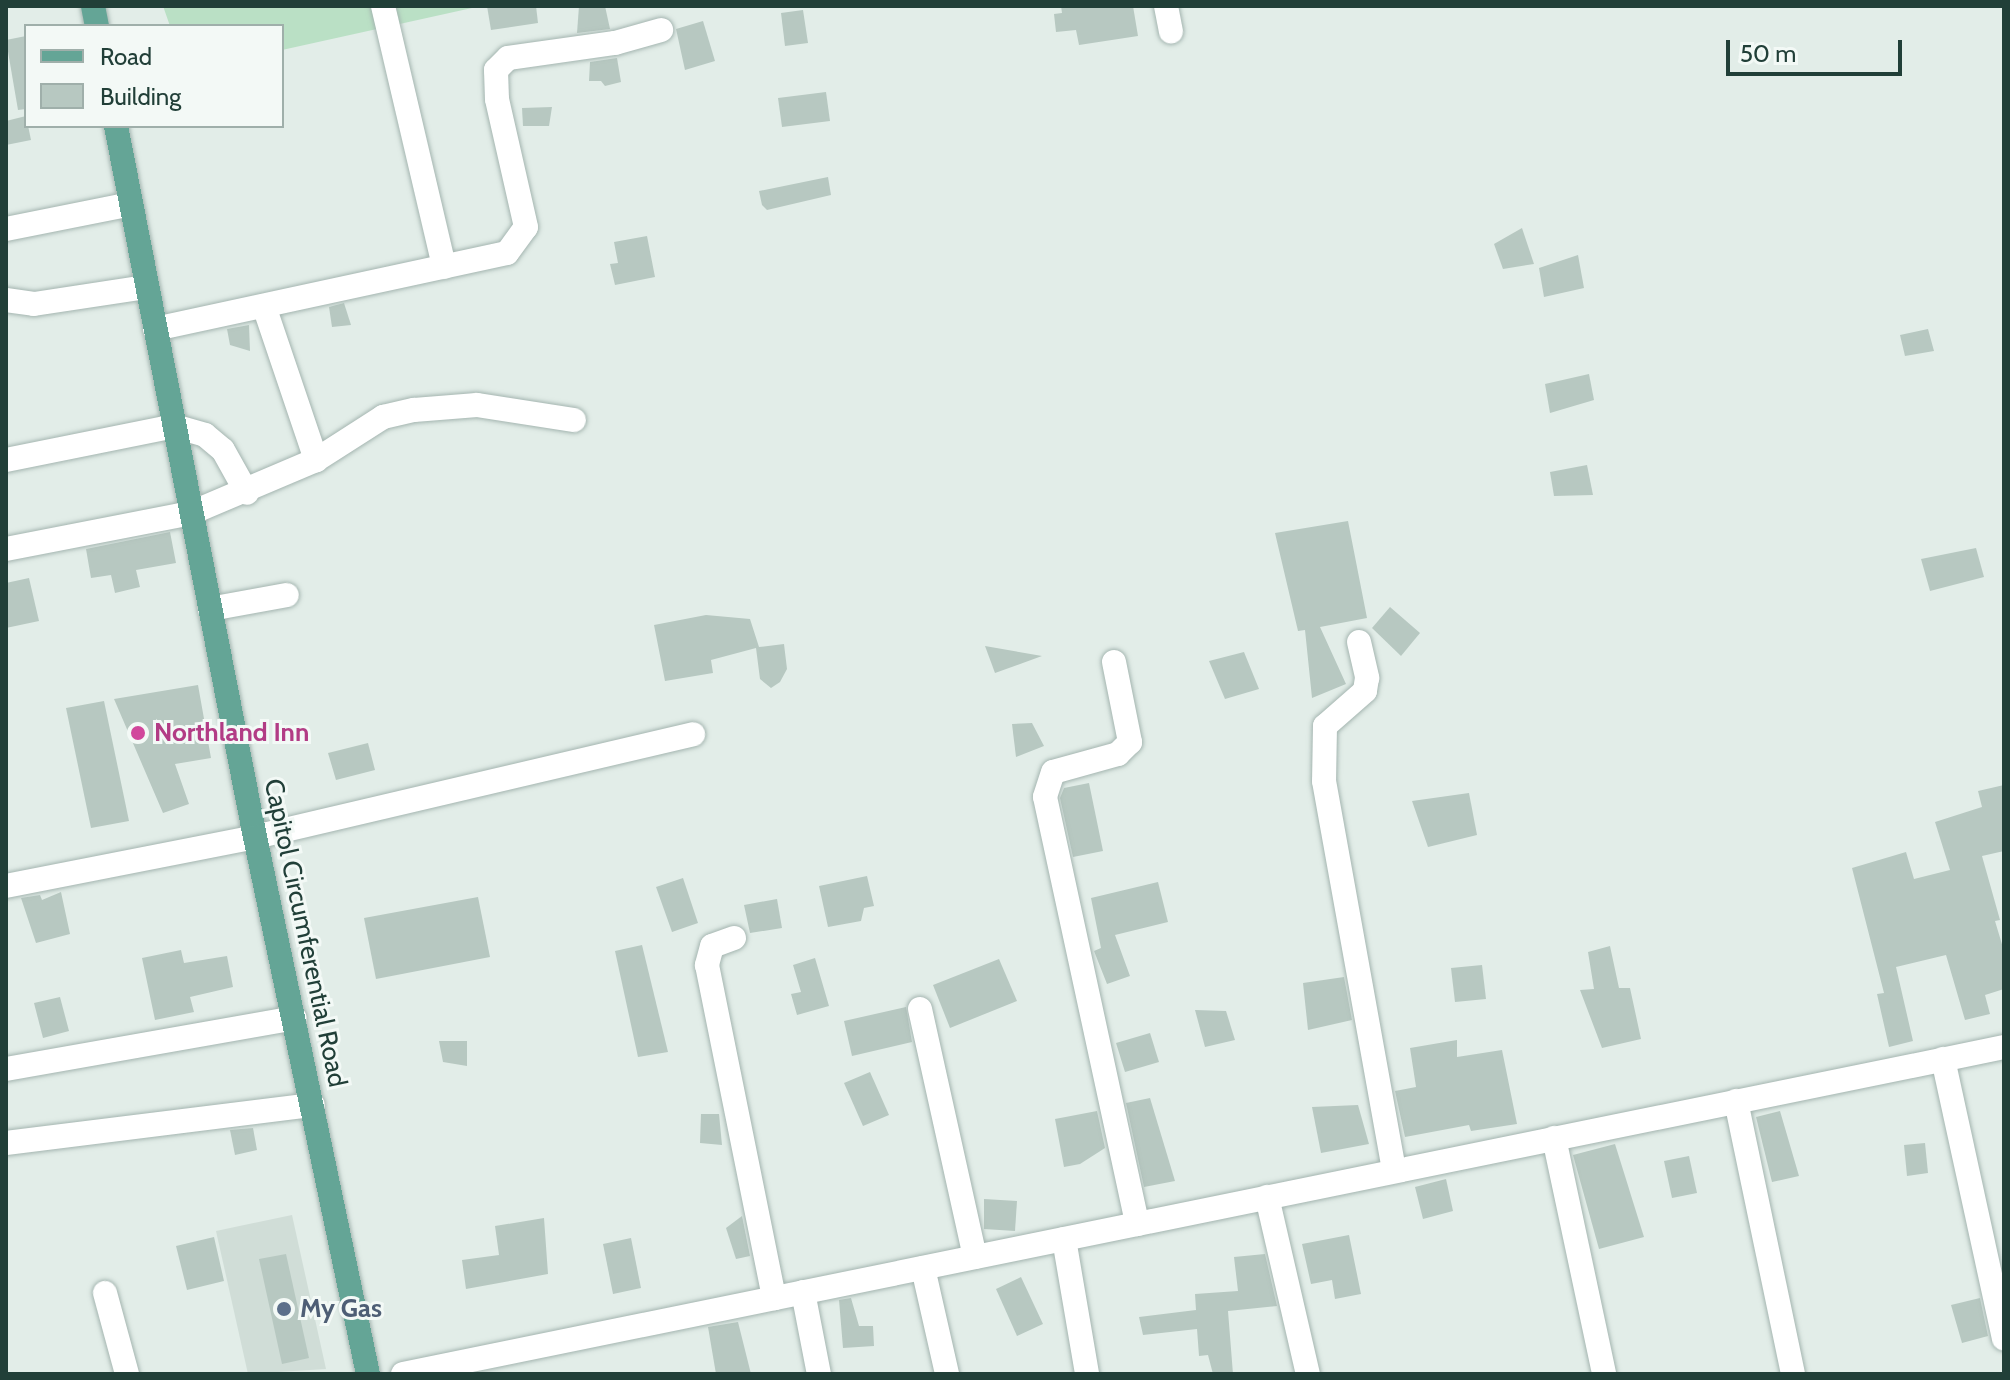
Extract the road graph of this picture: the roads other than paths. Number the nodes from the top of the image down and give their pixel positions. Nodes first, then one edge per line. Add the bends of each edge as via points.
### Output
1 (383, 6) edge
2 (1166, 6) edge
3 (661, 30) dead end
4 (1171, 32) dead end
5 (116, 128) edge
6 (131, 204) junction
7 (6, 229) edge
8 (444, 267) junction
9 (147, 287) junction
10 (6, 300) edge
11 (264, 306) junction
12 (155, 329) junction
13 (574, 420) dead end
14 (174, 426) junction
15 (6, 460) edge
16 (316, 460) junction
17 (247, 493) junction
18 (191, 513) junction
19 (6, 549) edge
20 (287, 595) dead end
21 (210, 609) junction
22 (1359, 642) dead end
23 (1114, 662) dead end
24 (693, 734) dead end
25 (255, 837) junction
26 (6, 886) edge
27 (734, 938) dead end
28 (920, 1009) dead end
29 (295, 1018) junction
30 (2004, 1047) edge
31 (1943, 1059) junction
32 (6, 1069) edge
33 (1736, 1101) junction
34 (313, 1105) junction
35 (1554, 1138) junction
36 (6, 1143) edge
37 (1394, 1171) junction
38 (1267, 1197) junction
39 (1137, 1224) junction
40 (1064, 1239) junction
41 (975, 1257) junction
42 (923, 1268) junction
43 (803, 1292) junction
44 (105, 1293) dead end
45 (774, 1298) junction
46 (2004, 1338) edge
47 (127, 1374) edge
48 (368, 1374) edge
49 (403, 1374) edge
50 (819, 1374) edge
51 (947, 1374) edge
52 (1087, 1374) edge
53 (1308, 1374) edge
54 (1604, 1374) edge
55 (1793, 1374) edge

1 - 8 street
2 - 4 street
3 - 8 street via 502,62 495,81 497,99 526,227 507,253
5 - 6 main road, Capitol Circumferential Road
6 - 7 street
6 - 9 main road, Capitol Circumferential Road
8 - 11 street
9 - 10 street via 34,304
9 - 12 main road, Capitol Circumferential Road
11 - 12 street
11 - 16 street
12 - 14 main road, Capitol Circumferential Road
13 - 16 street via 477,405 414,410 383,417
14 - 15 street
14 - 17 street via 205,435 223,450
14 - 18 main road, Capitol Circumferential Road
16 - 17 street
17 - 18 street
18 - 19 street
18 - 21 main road, Capitol Circumferential Road
20 - 21 street
21 - 25 main road, Capitol Circumferential Road
22 - 37 street via 1365,691 1325,726 1324,781
23 - 39 street via 1130,742 1118,754 1053,772 1045,797
24 - 25 street
25 - 26 street
25 - 29 main road, Capitol Circumferential Road
27 - 45 street via 712,946 707,965
28 - 41 street
29 - 32 street
29 - 34 main road, Capitol Circumferential Road
30 - 31 street
31 - 33 street
31 - 46 street
33 - 35 street
33 - 55 street
34 - 36 street
34 - 48 main road, Capitol Circumferential Road
35 - 37 street
35 - 54 street
37 - 38 street
38 - 39 street
38 - 53 street
39 - 40 street
40 - 41 street
40 - 52 street
41 - 42 street
42 - 43 street
42 - 51 street
43 - 45 street
43 - 50 street
44 - 47 street
45 - 49 street

